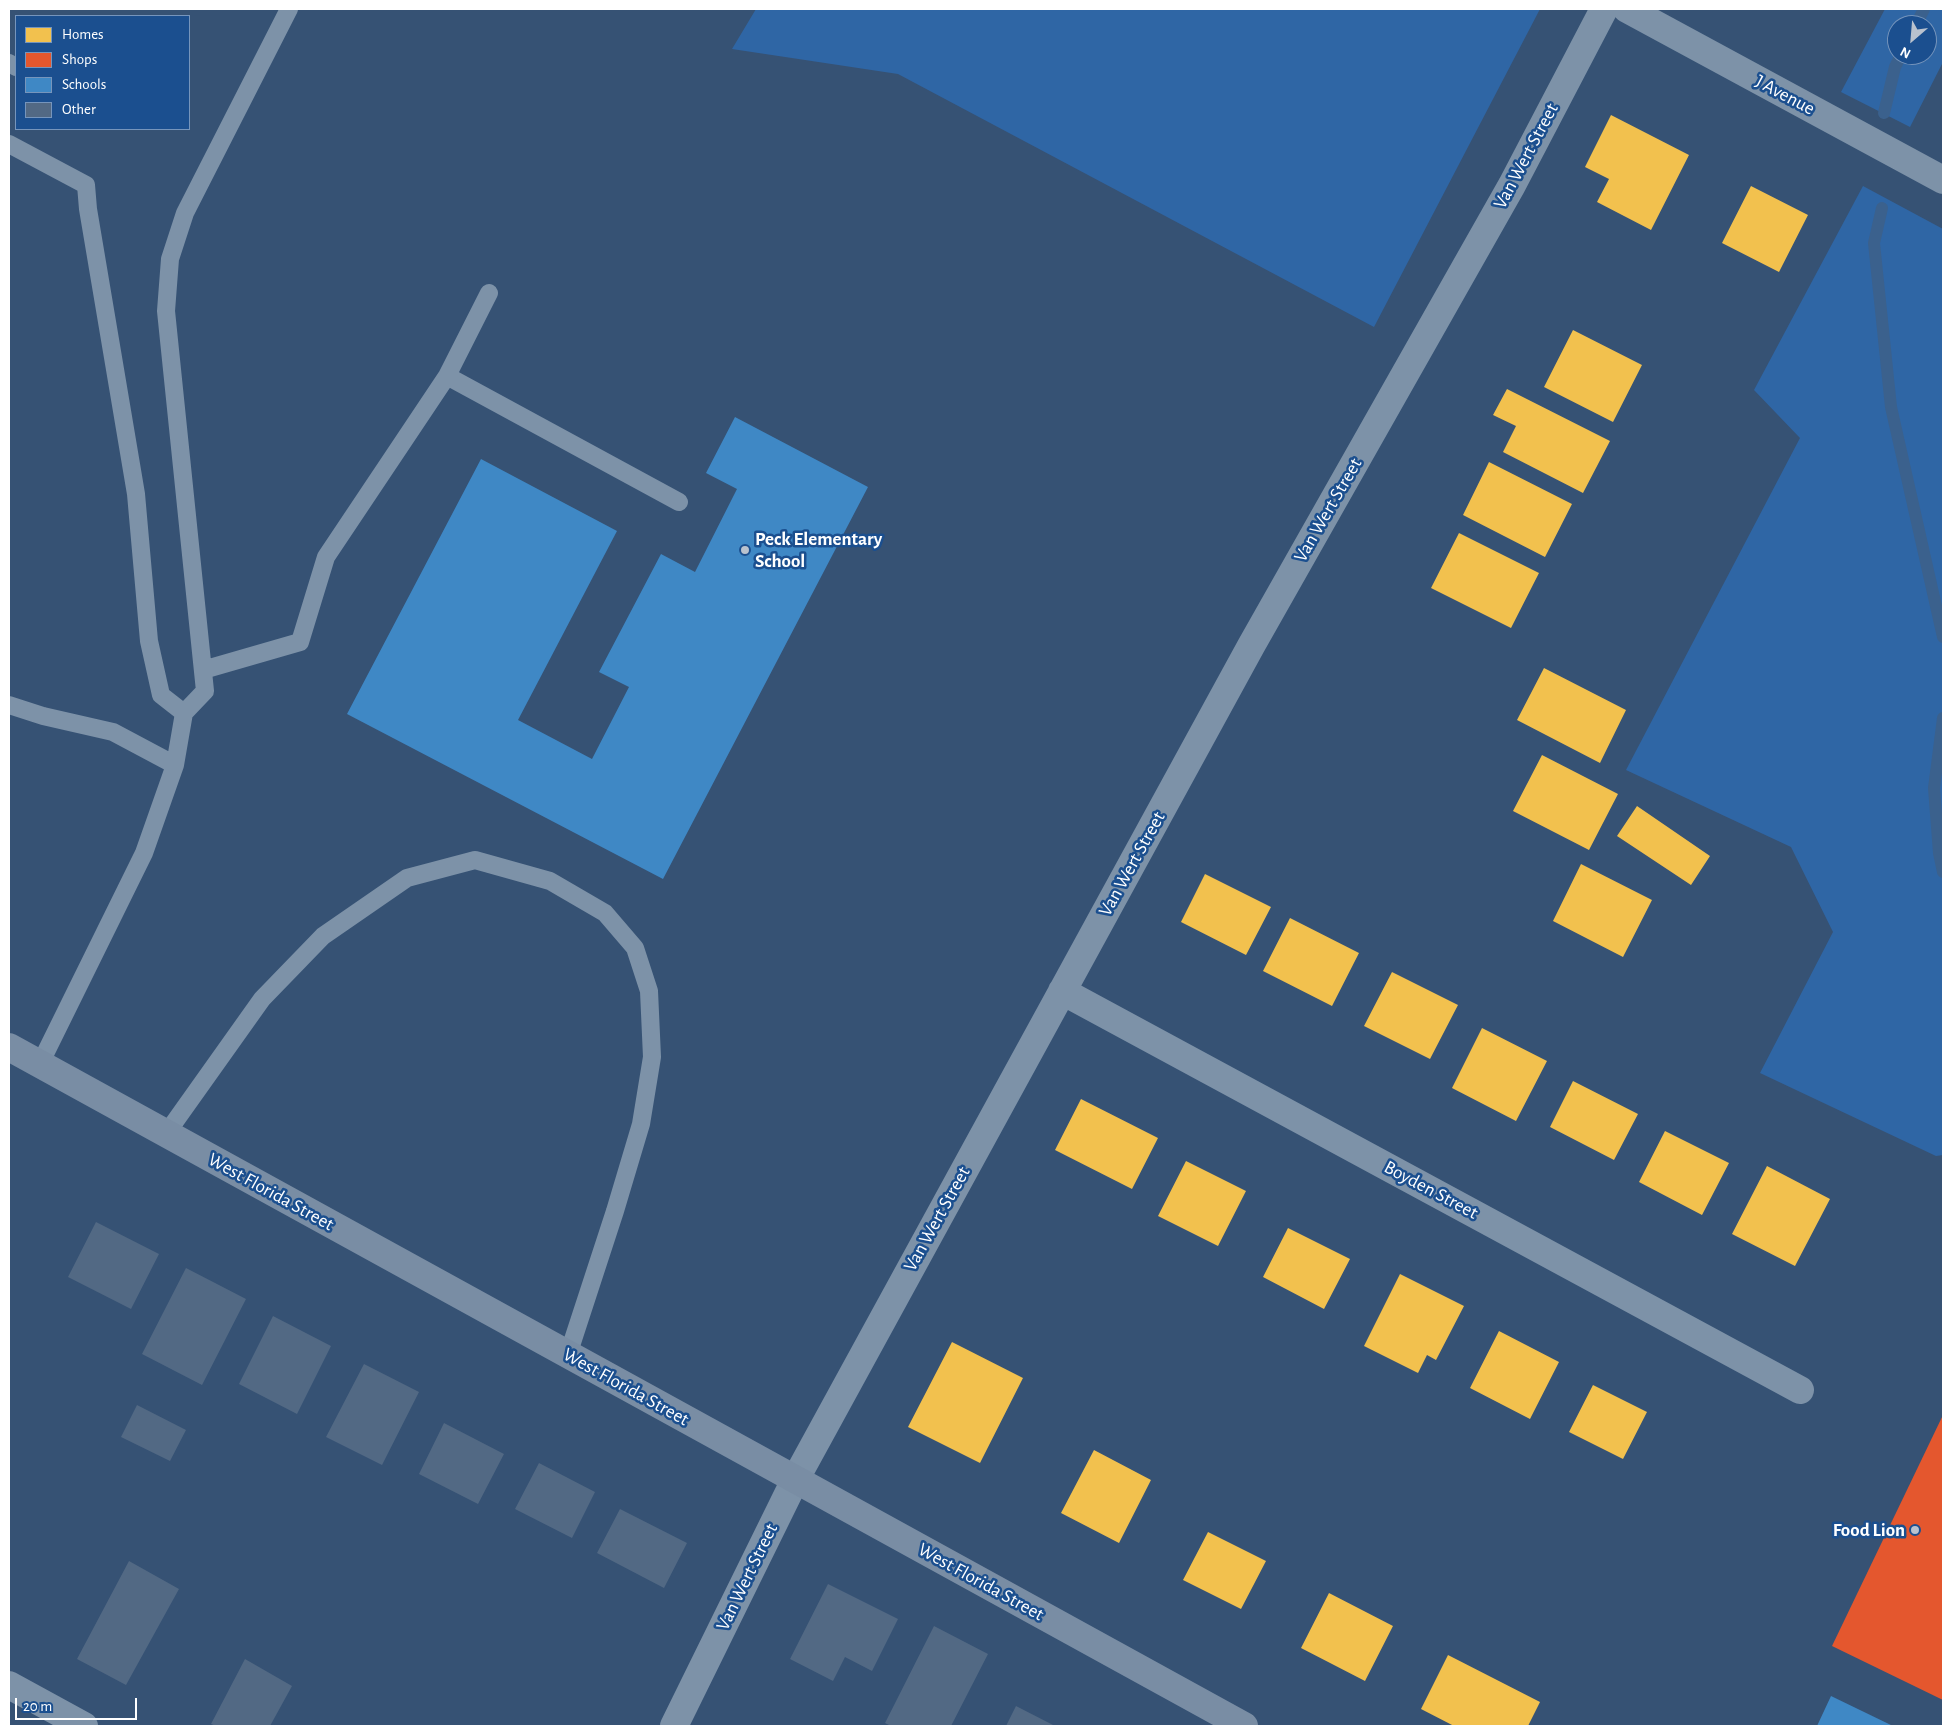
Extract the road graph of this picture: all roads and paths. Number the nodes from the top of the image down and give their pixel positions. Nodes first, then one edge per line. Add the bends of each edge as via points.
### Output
1 (289, 9) edge
2 (1604, 9) edge
3 (1627, 9) edge
4 (9, 144) edge
5 (1943, 180) edge
6 (489, 293) dead end
7 (447, 376) junction
8 (679, 502) dead end
9 (203, 670) junction
10 (9, 705) edge
11 (184, 713) junction
12 (175, 765) junction
13 (1062, 991) junction
14 (9, 1048) edge
15 (40, 1064) junction
16 (166, 1134) junction
17 (568, 1355) junction
18 (1800, 1390) dead end
19 (795, 1480) junction
20 (9, 1685) edge
21 (84, 1726) edge
22 (674, 1726) edge
23 (1244, 1726) edge

1 - 9 lane via 184,213 170,259 166,311
2 - 13 street, Van Wert Street via 1512,186 1256,637
3 - 5 street, J Avenue
4 - 11 lane via 86,185 136,494 149,641 161,695
6 - 7 lane
7 - 8 lane
7 - 9 lane via 326,557 300,642
9 - 11 lane via 205,691
10 - 12 lane via 113,732
11 - 12 lane
12 - 15 lane via 144,853
13 - 18 street, Boyden Street
13 - 19 street, Van Wert Street
14 - 15 main road, West Florida Street
15 - 16 main road, West Florida Street
16 - 17 main road, West Florida Street
16 - 17 lane via 262,999 324,936 407,878 475,860 550,881 605,913 636,948 649,991 652,1057 641,1124
17 - 19 main road, West Florida Street
19 - 22 street, Van Wert Street
19 - 23 main road, West Florida Street
20 - 21 street

